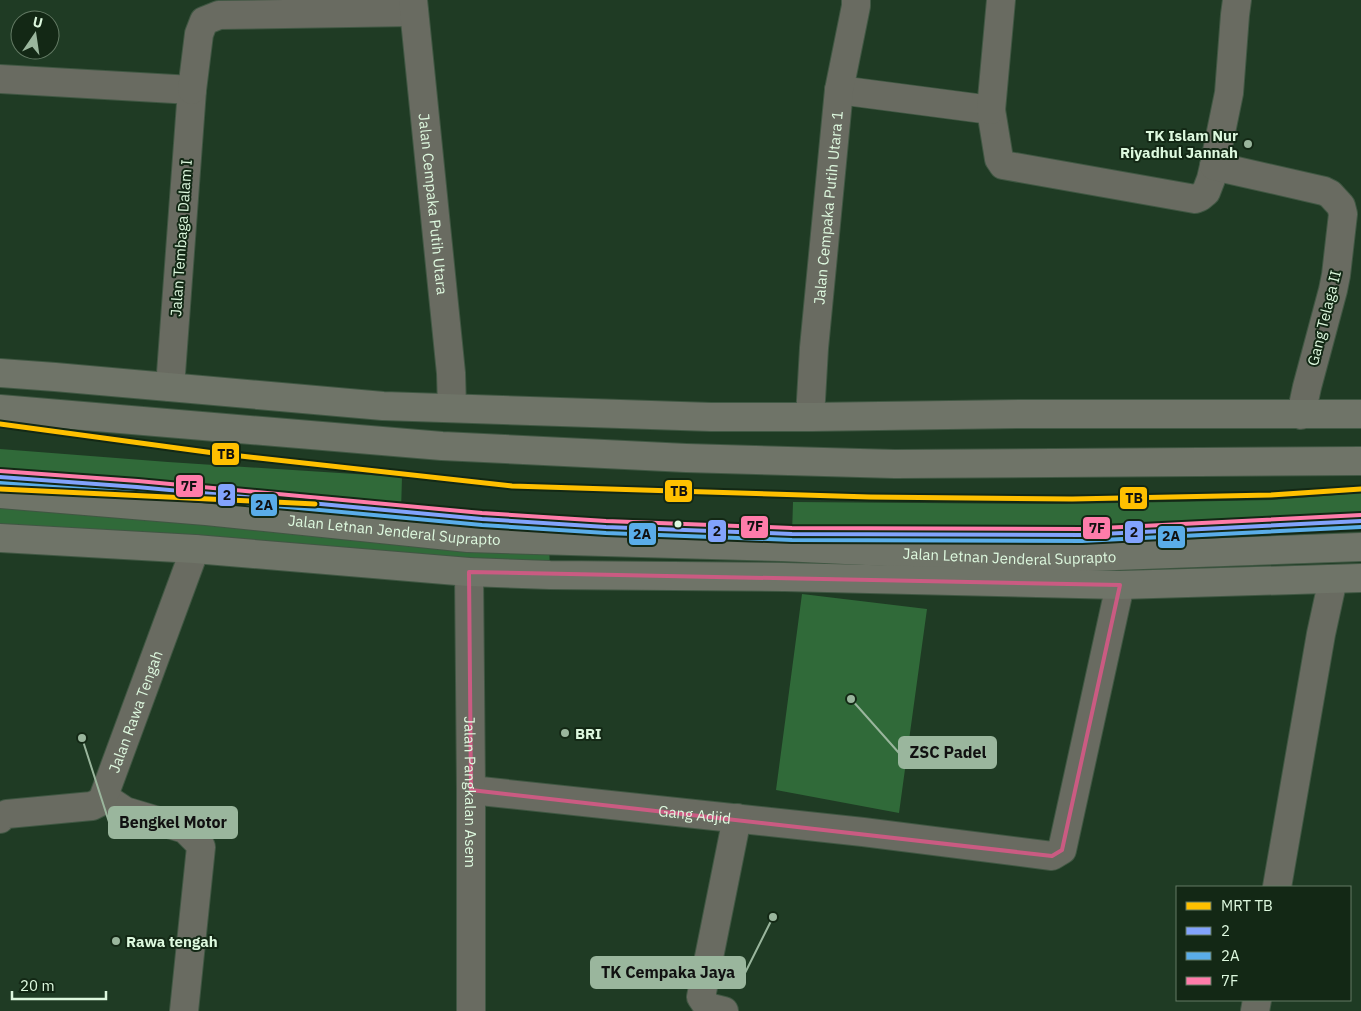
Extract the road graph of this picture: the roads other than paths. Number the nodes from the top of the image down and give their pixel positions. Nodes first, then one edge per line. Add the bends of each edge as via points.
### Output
1 (856, 0) edge
2 (1001, 0) edge
3 (1237, 0) edge
4 (413, 6) edge
5 (0, 79) edge
6 (192, 90) junction
7 (839, 90) junction
8 (991, 110) junction
9 (1214, 166) junction
10 (0, 373) edge
11 (170, 387) junction
12 (452, 408) junction
13 (0, 409) edge
14 (1361, 414) edge
15 (1301, 415) junction
16 (711, 417) junction
17 (810, 417) junction
18 (686, 458) junction
19 (1361, 461) edge
20 (0, 494) edge
21 (0, 538) edge
22 (782, 547) junction
23 (1361, 547) edge
24 (195, 549) junction
25 (469, 572) junction
26 (784, 577) junction
27 (1361, 578) edge
28 (1333, 579) junction
29 (1120, 585) junction
30 (471, 790) junction
31 (104, 797) junction
32 (737, 818) junction
33 (0, 819) edge
34 (1277, 886) edge
35 (184, 1011) edge
36 (471, 1011) edge
37 (724, 1011) edge

1 - 7 street, Jalan Cempaka Putih Utara 1
2 - 8 street
3 - 9 street via 1229,93
4 - 6 street, Jalan Tembaga Dalam I via 219,15 204,21 199,34
4 - 12 street, Jalan Cempaka Putih Utara
5 - 6 street
6 - 11 street, Jalan Tembaga Dalam I
7 - 8 street
7 - 17 street, Jalan Cempaka Putih Utara 1
8 - 9 street via 999,159 1003,165 1195,199 1206,192
9 - 15 street, Gang Telaga II via 1324,191 1341,206 1343,214 1336,275
10 - 11 main road
11 - 12 main road via 383,406
12 - 16 main road
13 - 18 main road via 442,446
14 - 15 main road
15 - 17 main road
16 - 17 main road
16 - 18 main road
18 - 19 main road via 895,464
20 - 22 main road, Jalan Letnan Jenderal Suprapto via 468,538
21 - 24 main road, Jalan Letnan Jenderal Suprapto
22 - 23 main road, Jalan Letnan Jenderal Suprapto via 1034,559
22 - 26 main road
24 - 25 main road, Jalan Letnan Jenderal Suprapto
24 - 31 street, Jalan Rawa Tengah
25 - 26 main road, Jalan Letnan Jenderal Suprapto
25 - 30 street, Jalan Pangkalan Asem
26 - 29 main road, Jalan Letnan Jenderal Suprapto
27 - 28 main road, Jalan Letnan Jenderal Suprapto
28 - 29 main road, Jalan Letnan Jenderal Suprapto
28 - 34 street
29 - 32 street via 1062,850 1058,853 1052,856
30 - 32 street, Gang Adjid
30 - 36 street, Jalan Pangkalan Asem
31 - 33 street via 92,806 7,814
31 - 35 street via 125,811 185,829 201,847
32 - 37 street, Gang Adjid via 701,997 708,1007

